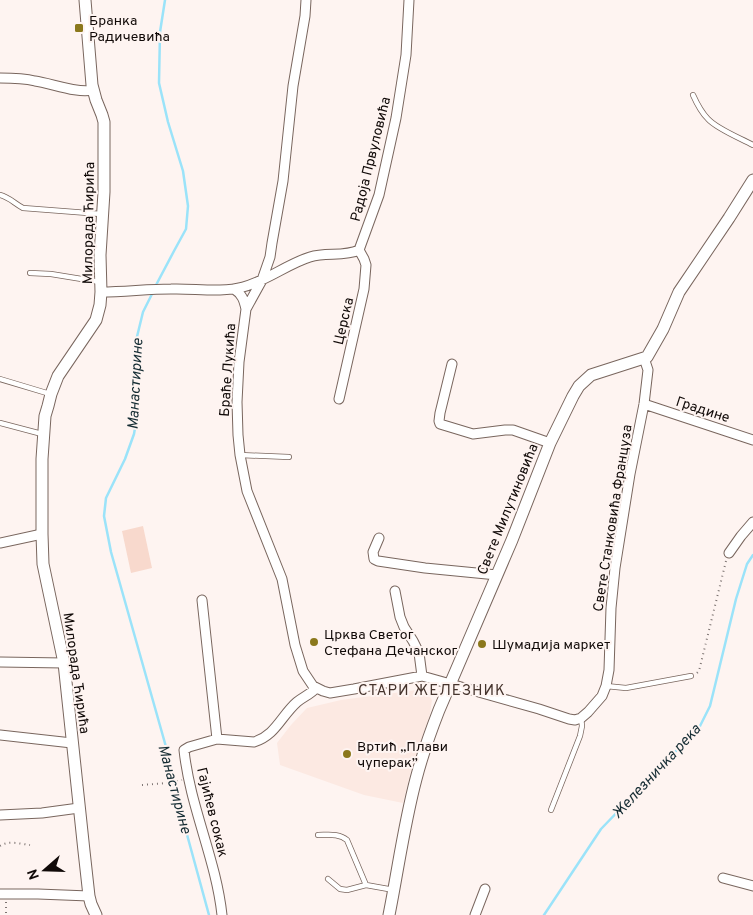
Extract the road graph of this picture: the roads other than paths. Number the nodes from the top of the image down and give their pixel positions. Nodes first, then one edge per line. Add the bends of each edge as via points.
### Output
1 (85, 0) edge
2 (306, 0) edge
3 (409, 0) edge
4 (0, 78) edge
5 (92, 90) junction
6 (693, 95) dead end
7 (753, 145) edge
8 (753, 180) edge
9 (0, 194) edge
10 (102, 214) junction
11 (359, 250) junction
12 (30, 273) dead end
13 (262, 280) junction
14 (101, 287) junction
15 (234, 289) junction
16 (246, 309) junction
17 (644, 358) junction
18 (452, 364) dead end
19 (0, 378) edge
20 (51, 394) junction
21 (339, 399) dead end
22 (644, 404) junction
23 (0, 424) edge
24 (44, 434) junction
25 (753, 440) edge
26 (550, 443) junction
27 (240, 455) junction
28 (289, 457) dead end
29 (753, 522) edge
30 (42, 534) junction
31 (379, 538) dead end
32 (0, 543) edge
33 (729, 553) road end
34 (497, 575) junction
35 (395, 591) dead end
36 (202, 600) dead end
37 (0, 662) edge
38 (64, 663) junction
39 (422, 676) junction
40 (691, 676) road end
41 (450, 684) junction
42 (606, 686) junction
43 (316, 688) junction
44 (581, 718) junction
45 (0, 735) edge
46 (217, 739) junction
47 (72, 743) junction
48 (79, 808) junction
49 (551, 810) dead end
50 (0, 816) edge
51 (318, 834) dead end
52 (723, 878) dead end
53 (328, 879) dead end
54 (366, 885) junction
55 (753, 886) edge
56 (485, 889) dead end
57 (394, 890) junction
58 (3, 894) edge
59 (89, 896) junction
60 (96, 915) edge
61 (222, 915) edge
62 (389, 915) edge
63 (474, 915) edge

1 - 5 street, Милорада Ћирића
2 - 13 street, Браће Лукића via 283,181 270,257
3 - 11 street, Радоја Првуловића via 406,55 396,118 378,194
4 - 5 street via 34,80 82,92
5 - 10 street, Милорада Ћирића via 104,122
6 - 7 lane via 700,110 714,124
8 - 17 street via 680,292 650,353
9 - 10 lane via 23,208
10 - 14 street, Милорада Ћирића
11 - 13 street via 312,257
11 - 21 street, Церска via 366,265 364,289
12 - 14 lane via 51,274
13 - 15 street
13 - 16 street, Браће Лукића
14 - 15 street via 144,291
14 - 20 street, Милорада Ћирића via 96,320 58,376
15 - 16 street via 243,297
16 - 27 street, Браће Лукића via 236,402
17 - 22 street, Свете Станковића Француза via 648,370
17 - 26 street, Свете Милутиновића via 596,372 587,378 571,399
18 - 26 street via 440,424 473,434 513,430
19 - 20 lane
20 - 24 street, Милорада Ћирића
22 - 25 street, Градине
22 - 42 street, Свете Станковића Француза via 615,568
23 - 24 lane
24 - 30 street, Милорада Ћирића
26 - 34 street, Свете Милутиновића
27 - 28 lane
27 - 43 street, Браће Лукића via 248,491 282,579 303,671
29 - 33 street
30 - 32 street
30 - 38 street, Милорада Ћирића via 44,564
31 - 34 street via 373,555 378,561
34 - 41 street, Свете Милутиновића
35 - 39 street via 400,617 419,653
36 - 46 street
37 - 38 street
38 - 47 street, Милорада Ћирића
39 - 41 street
39 - 43 street via 330,693
40 - 42 lane via 626,688
41 - 44 street via 569,719
41 - 57 street, Свете Милутиновића via 415,781
42 - 44 street, Свете Станковића Француза via 602,696
43 - 46 street, Гајићев сокак via 296,703 266,737 254,742
44 - 49 lane via 580,736
45 - 47 street
46 - 61 street, Гајићев сокак via 184,750
47 - 48 street, Милорада Ћирића
48 - 50 street
48 - 59 street, Милорада Ћирића
51 - 54 lane via 338,835 346,840
52 - 55 street
53 - 54 lane via 340,889
54 - 57 lane
56 - 63 street
57 - 62 street, Свете Милутиновића
58 - 59 street
59 - 60 street, Милорада Ћирића

